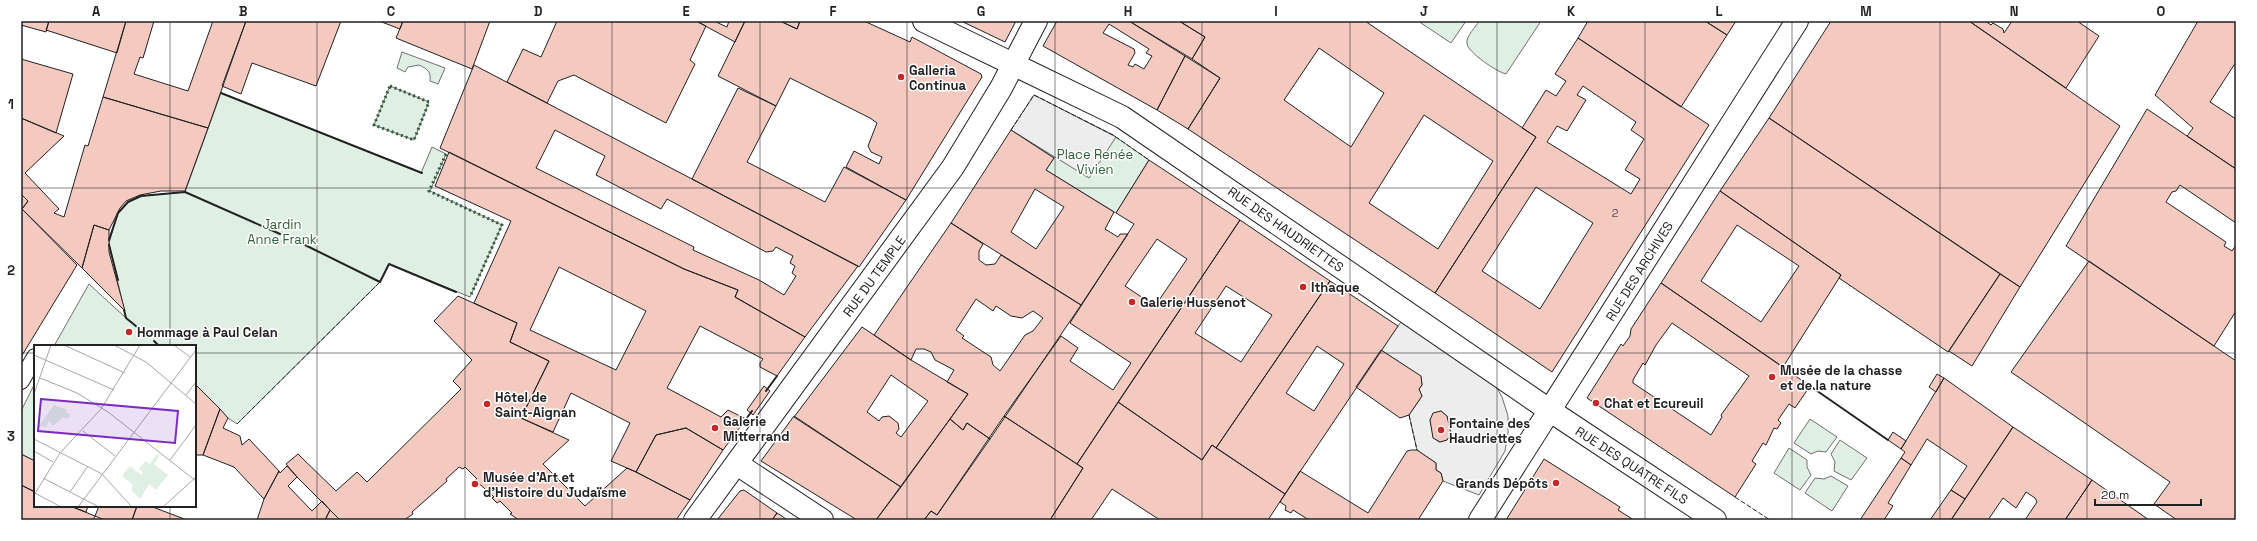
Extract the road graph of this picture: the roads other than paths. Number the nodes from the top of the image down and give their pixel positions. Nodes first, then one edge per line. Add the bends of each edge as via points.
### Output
1 (924, 21) edge
2 (1036, 21) edge
3 (1797, 21) edge
4 (1014, 64) junction
5 (34, 359) edge
6 (21, 381) edge
7 (1549, 410) junction
8 (737, 464) junction
9 (695, 520) edge
10 (822, 520) edge
11 (1480, 520) edge
12 (1715, 520) edge

1 - 4 street, RUE DES HAUDRIETTES
2 - 4 street, RUE DU TEMPLE
3 - 7 street, RUE DES ARCHIVES
4 - 7 street, RUE DES HAUDRIETTES via 1122,117
4 - 8 street, RUE DU TEMPLE via 953,167
5 - 6 lane
7 - 11 street, RUE DES ARCHIVES
7 - 12 street, RUE DES QUATRE FILS
8 - 9 street, RUE DU TEMPLE
8 - 10 street

